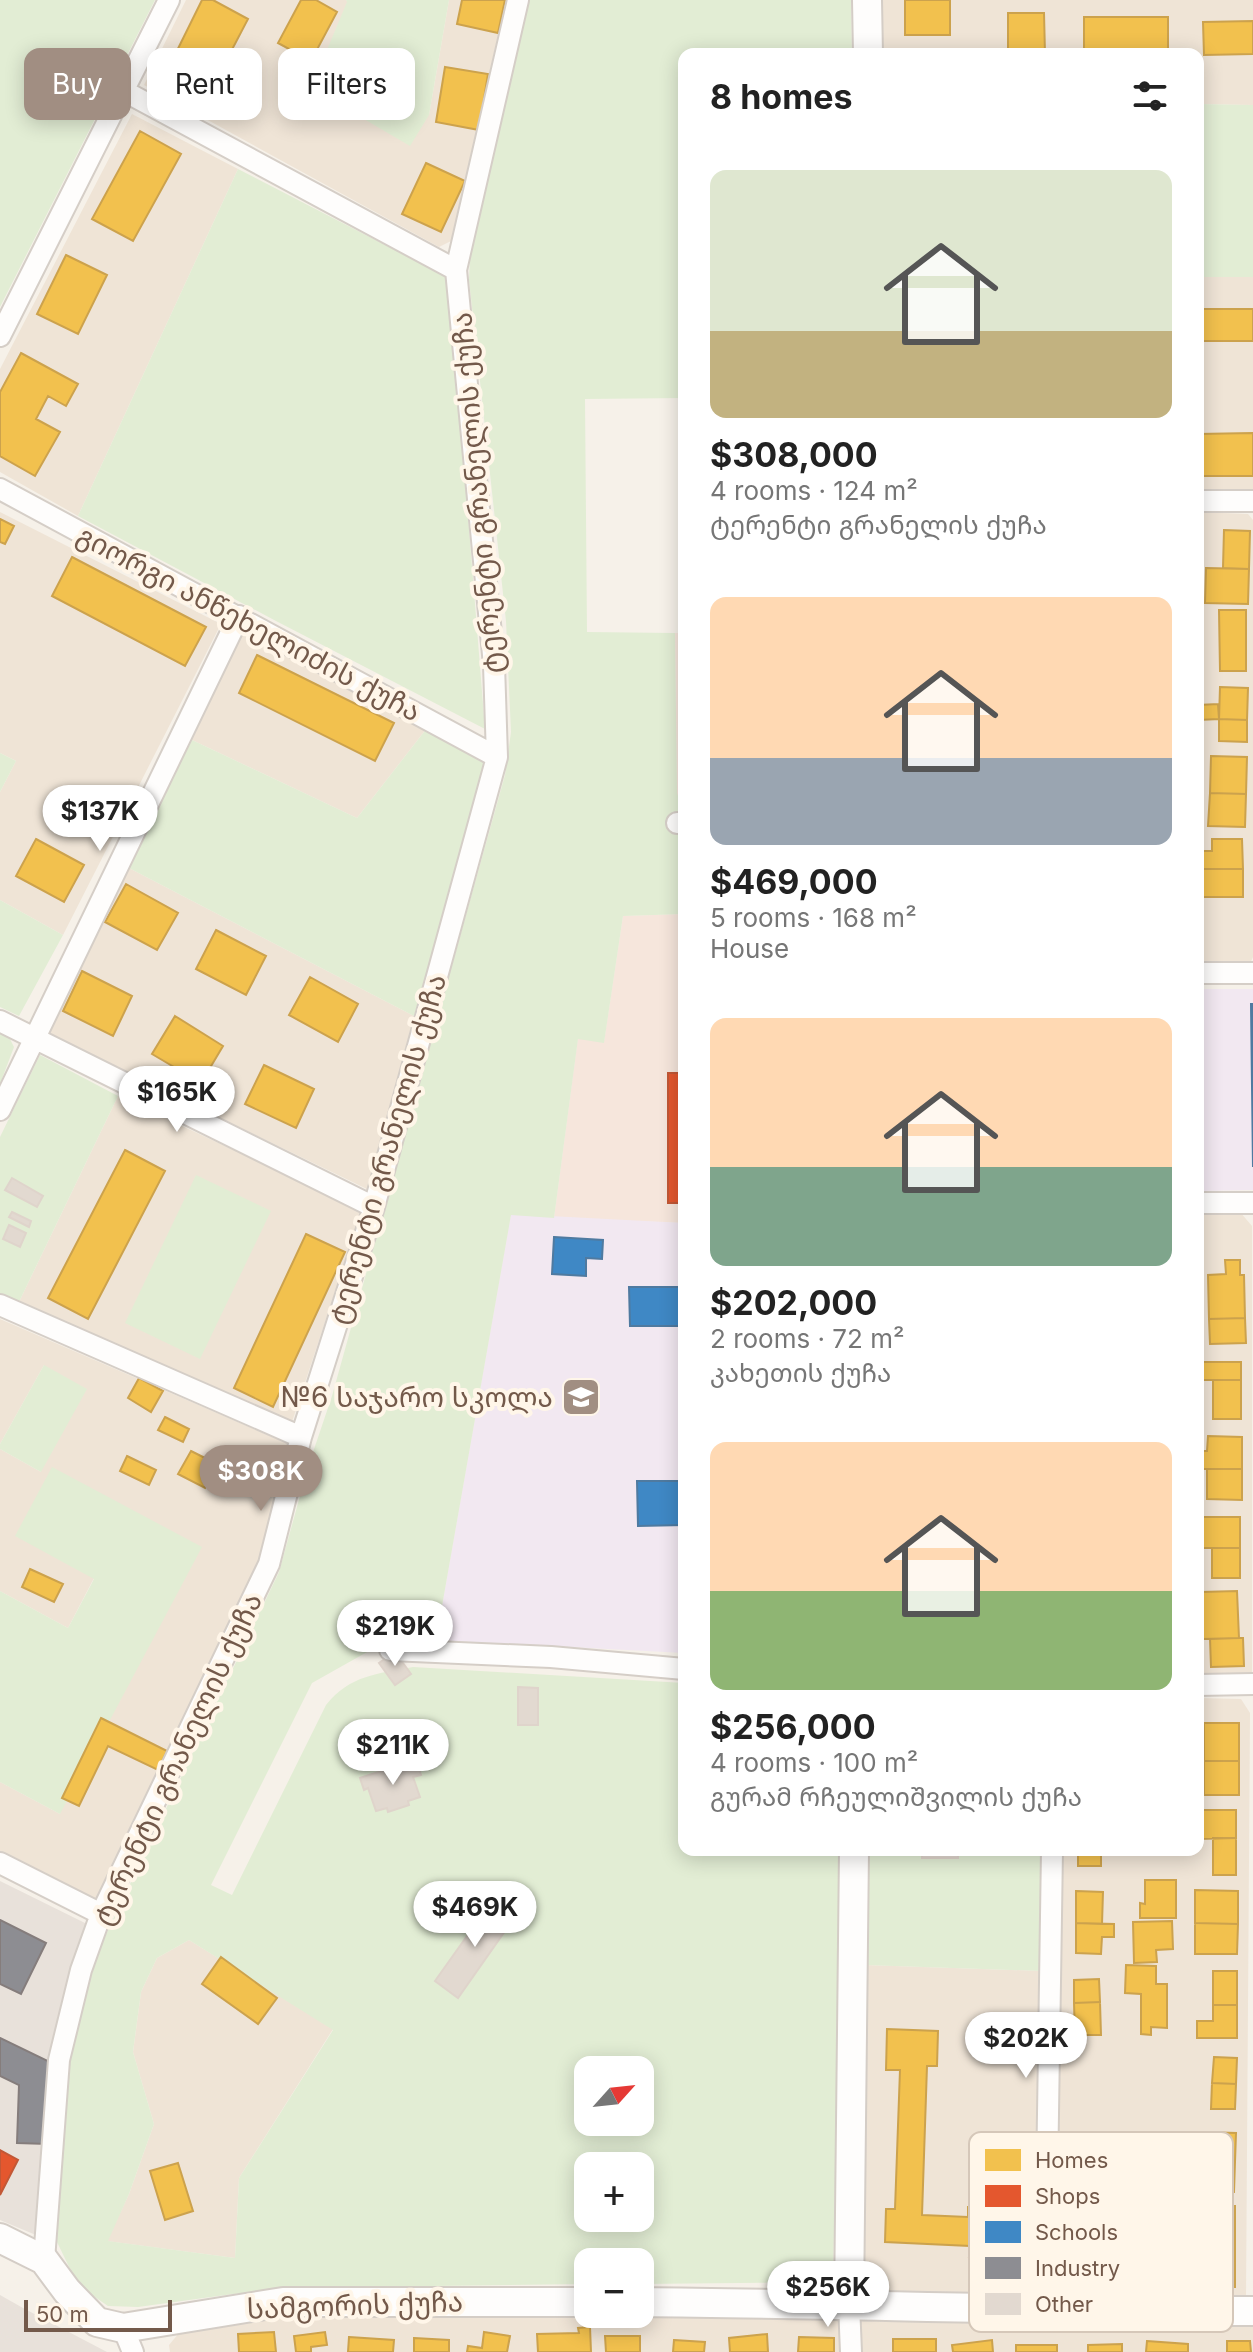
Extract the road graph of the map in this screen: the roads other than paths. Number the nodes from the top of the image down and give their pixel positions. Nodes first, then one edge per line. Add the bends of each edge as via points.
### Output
1 (169, 0) edge
2 (518, 0) edge
3 (867, 0) edge
4 (868, 48) edge
5 (131, 77) edge
6 (131, 95) edge
7 (109, 120) edge
8 (456, 270) junction
9 (0, 336) edge
10 (0, 489) edge
11 (1204, 501) edge
12 (1253, 501) edge
13 (239, 616) junction
14 (497, 757) junction
15 (1204, 973) edge
16 (1253, 973) edge
17 (0, 1021) edge
18 (34, 1038) junction
19 (0, 1110) edge
20 (1204, 1203) edge
21 (1253, 1203) edge
22 (374, 1207) junction
23 (0, 1305) edge
24 (301, 1437) junction
25 (390, 1650) dead end
26 (678, 1668) edge
27 (1253, 1684) edge
28 (1204, 1685) edge
29 (854, 1856) edge
30 (1052, 1856) edge
31 (0, 1863) edge
32 (101, 1914) junction
33 (1048, 2132) edge
34 (0, 2238) edge
35 (44, 2260) junction
36 (574, 2302) edge
37 (654, 2302) edge
38 (849, 2304) junction
39 (969, 2308) edge
40 (128, 2340) edge
41 (851, 2352) edge

1 - 5 street
2 - 8 street, ტერენტი გრანელის ქუჩა
3 - 4 street
6 - 8 street
7 - 9 street
8 - 14 street, ტერენტი გრანელის ქუჩა via 494,665
10 - 13 street, გიორგი ანწეხელიძის ქუჩა
11 - 12 street
13 - 14 street, გიორგი ანწეხელიძის ქუჩა
13 - 18 street
14 - 22 street, ტერენტი გრანელის ქუჩა
15 - 16 street
17 - 18 street
18 - 19 street
18 - 22 street
20 - 21 street
22 - 24 street, ტერენტი გრანელის ქუჩა
23 - 24 street
24 - 32 street, ტერენტი გრანელის ქუჩა via 269,1564
25 - 26 street
27 - 28 street
29 - 38 street
30 - 33 street
31 - 32 street
32 - 35 street, ტერენტი გრანელის ქუჩა via 76,1984 59,2060
34 - 35 street, სამგორის ქუჩა
35 - 40 street, სამგორის ქუჩა via 97,2322
36 - 40 street, სამგორის ქუჩა via 283,2302
37 - 38 street
38 - 39 street
38 - 41 street

